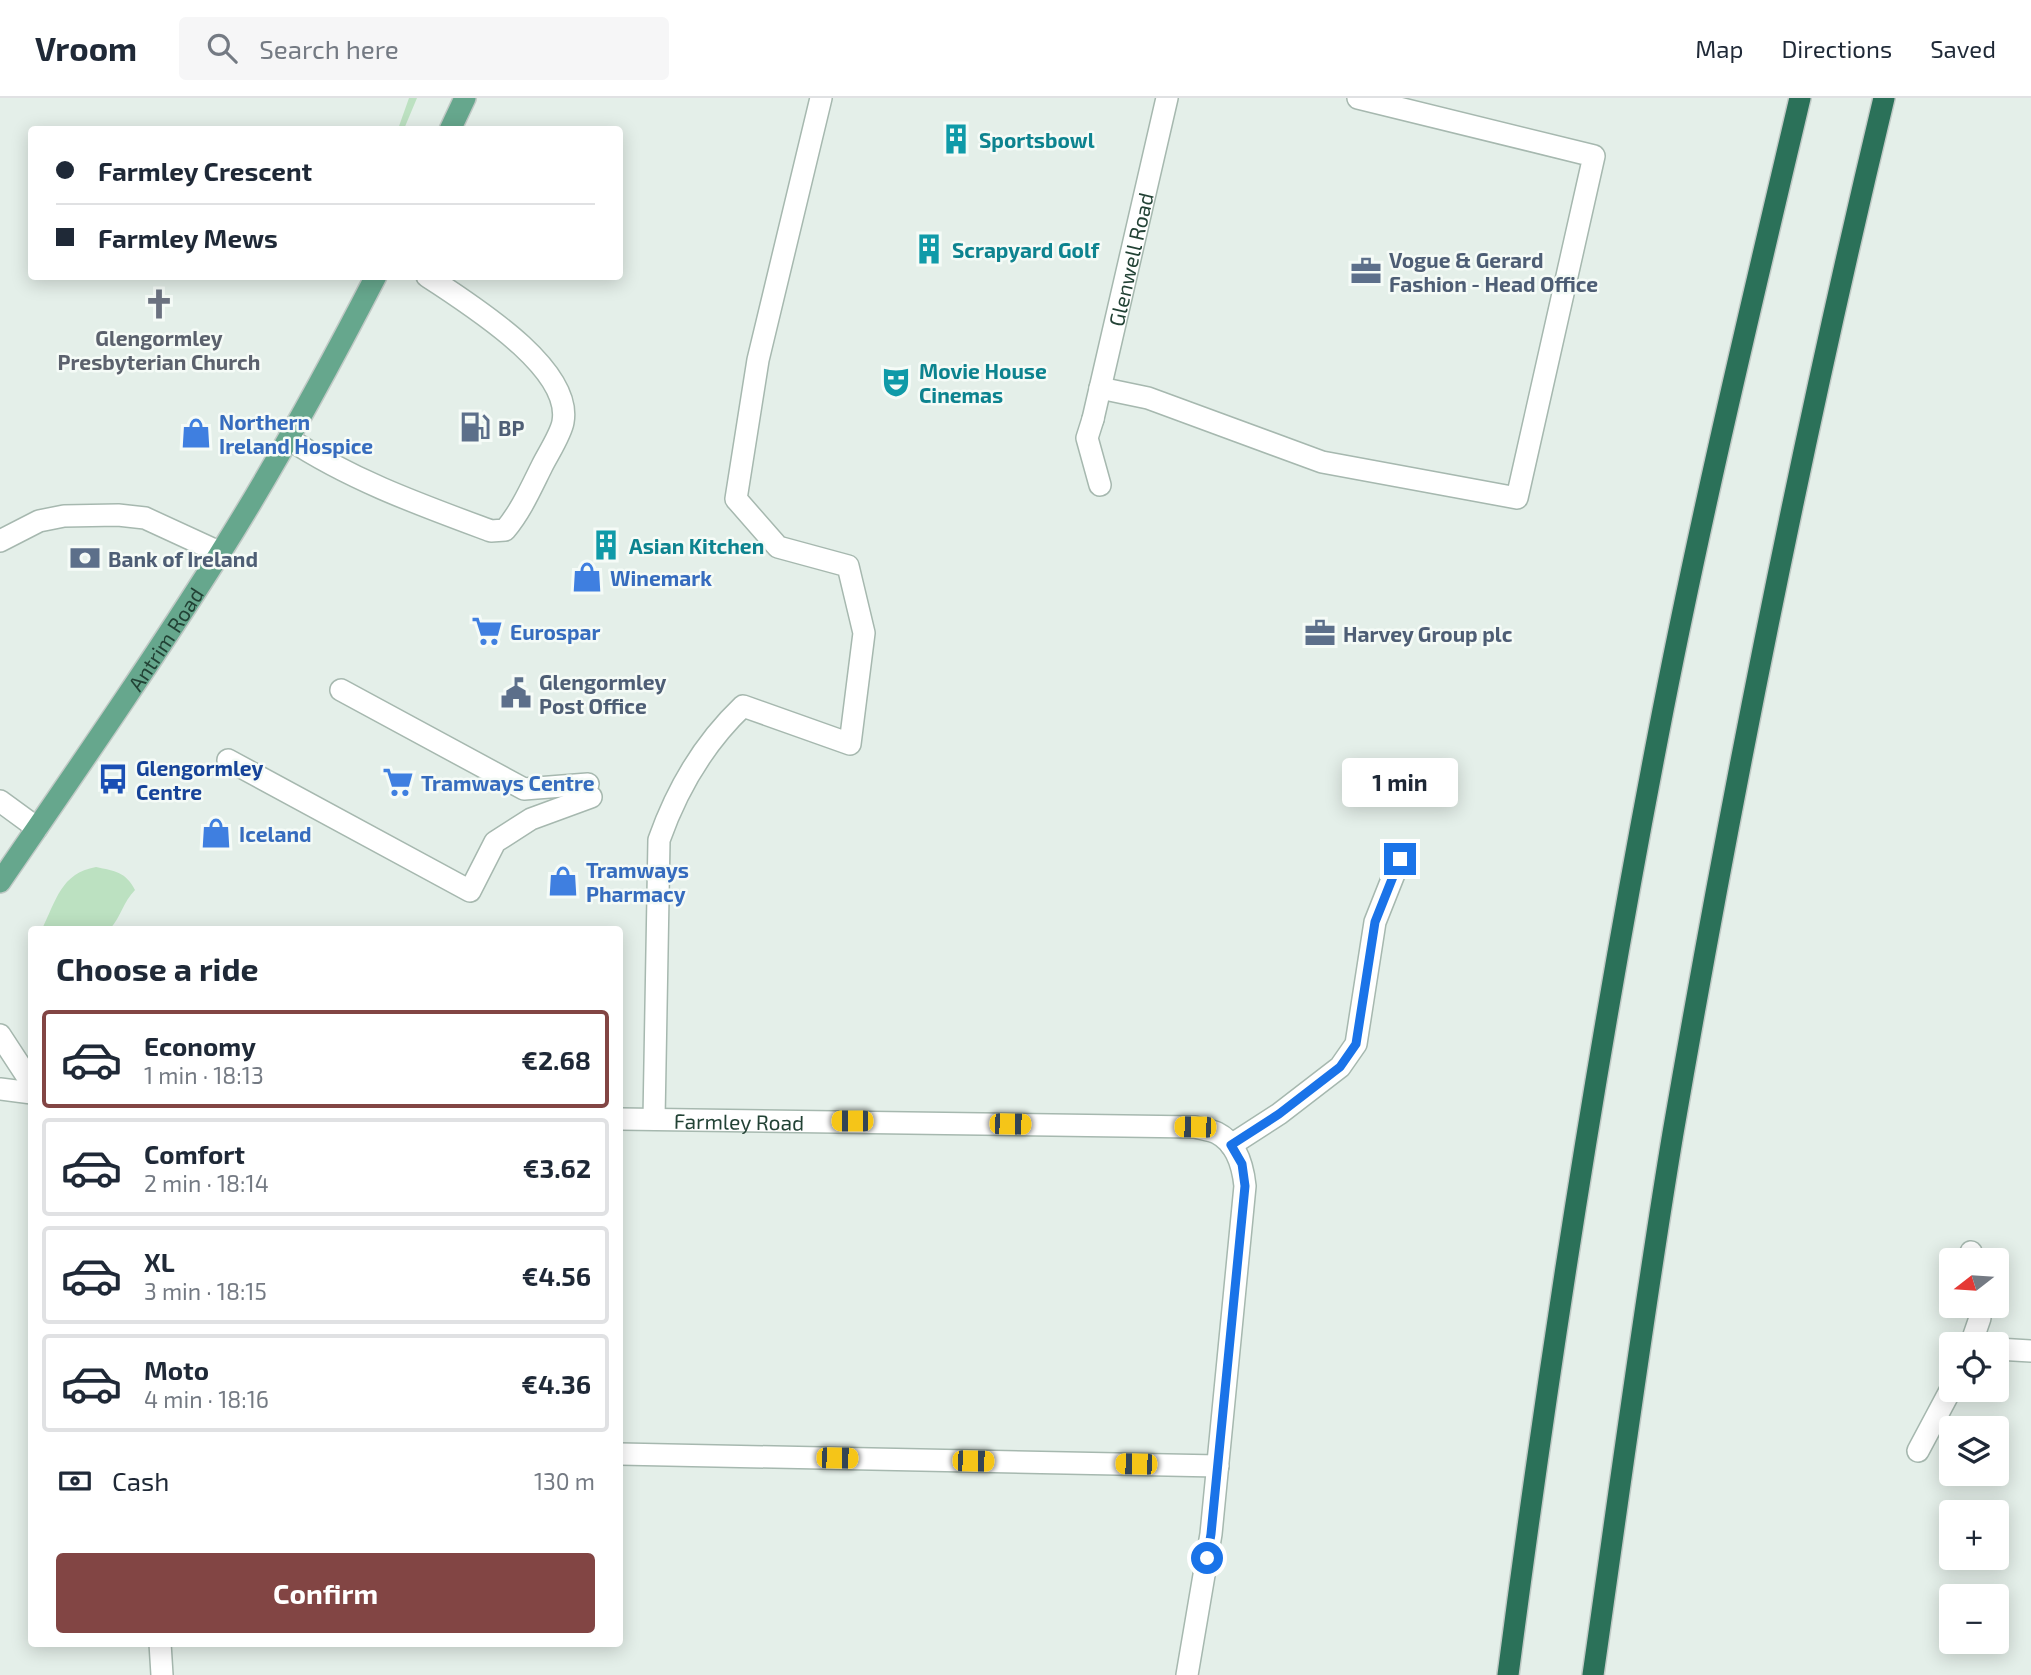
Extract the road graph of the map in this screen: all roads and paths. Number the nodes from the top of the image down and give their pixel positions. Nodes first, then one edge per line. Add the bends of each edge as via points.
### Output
1 (465, 98) edge
2 (821, 98) edge
3 (1167, 98) edge
4 (1358, 98) edge
5 (1800, 98) edge
6 (1884, 98) edge
7 (452, 126) edge
8 (374, 280) edge
9 (433, 280) edge
10 (1100, 387) junction
11 (289, 439) junction
12 (1100, 485) dead end
13 (0, 541) edge
14 (220, 554) junction
15 (341, 690) dead end
16 (228, 760) dead end
17 (0, 801) edge
18 (37, 828) junction
19 (1400, 859) dead end
20 (0, 882) edge
21 (0, 1035) edge
22 (28, 1078) edge
23 (0, 1089) edge
24 (28, 1092) edge
25 (623, 1119) edge
26 (654, 1119) junction
27 (1231, 1145) junction
28 (2009, 1350) edge
29 (2031, 1351) edge
30 (1945, 1402) edge
31 (1918, 1451) dead end
32 (623, 1454) edge
33 (1218, 1466) junction
34 (160, 1647) edge
35 (163, 1675) edge
36 (1187, 1675) edge
37 (1508, 1675) edge
38 (1593, 1675) edge

1 - 7 main road
2 - 26 street via 758,360 736,499 778,547 848,566 864,633 850,744 743,706 719,730 681,785 659,840
3 - 10 street, Glenwell Road
4 - 10 street via 1594,156 1517,498 1322,462 1148,398
5 - 37 highway via 1736,369 1658,735 1592,1112
6 - 38 highway via 1728,825 1673,1137
8 - 11 main road, Antrim Road
9 - 11 street via 487,316 542,365 561,393 564,423 517,516 505,530 491,531 379,488
10 - 12 street, Glenwell Road via 1087,438
11 - 14 main road, Antrim Road
13 - 14 street via 39,521 118,515 145,518
14 - 18 main road, Antrim Road
15 - 16 street via 524,789 590,791 495,842 470,891
17 - 18 street
18 - 20 main road, Antrim Road
19 - 27 street via 1375,922 1356,1044 1340,1067
21 - 22 street
23 - 24 street
25 - 26 street, Farmley Road
26 - 27 street, Farmley Road via 1195,1127 1217,1133
27 - 33 street via 1242,1164 1245,1186
28 - 29 street
30 - 31 street
32 - 33 street
33 - 36 street
34 - 35 street

